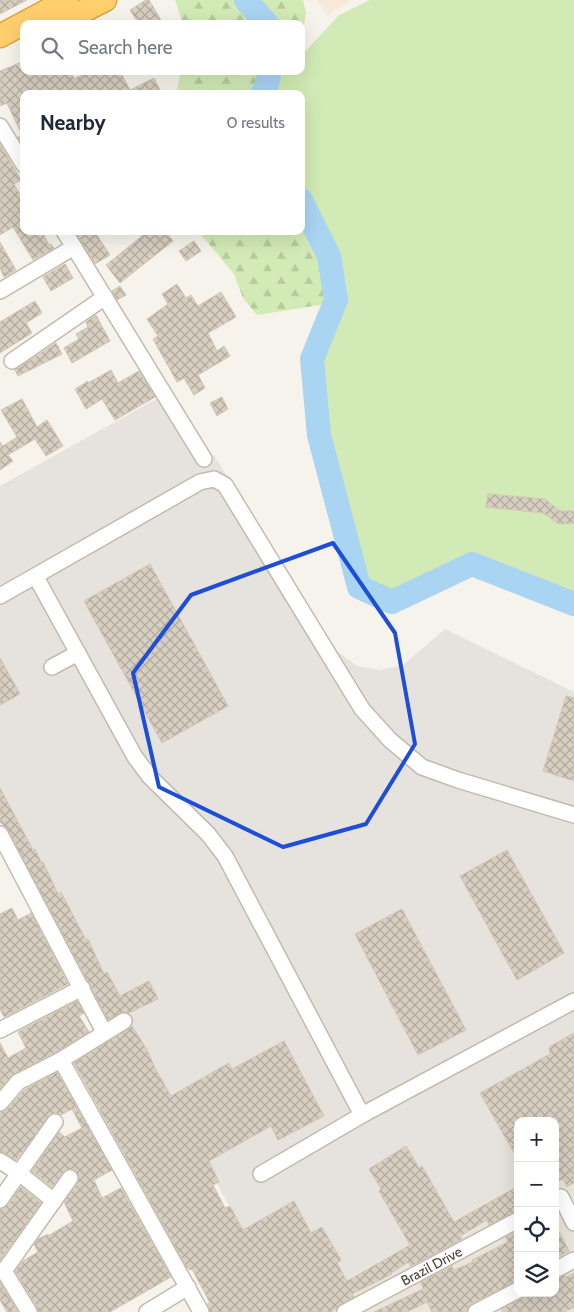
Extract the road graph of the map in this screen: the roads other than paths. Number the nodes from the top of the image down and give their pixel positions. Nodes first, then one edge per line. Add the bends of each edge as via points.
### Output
1 (105, 0) edge
2 (62, 7) edge
3 (34, 20) edge
4 (20, 27) edge
5 (0, 36) edge
6 (20, 43) edge
7 (0, 50) edge
8 (0, 126) edge
9 (20, 158) edge
10 (66, 235) edge
11 (74, 247) junction
12 (0, 291) edge
13 (105, 297) junction
14 (12, 360) dead end
15 (204, 459) dead end
16 (36, 577) junction
17 (0, 596) edge
18 (78, 653) junction
19 (52, 667) dead end
20 (574, 815) edge
21 (0, 834) edge
22 (82, 988) junction
23 (574, 1001) edge
24 (124, 1021) dead end
25 (2, 1022) edge
26 (104, 1032) junction
27 (62, 1060) junction
28 (1, 1098) edge
29 (362, 1115) junction
30 (55, 1122) dead end
31 (0, 1161) edge
32 (19, 1173) junction
33 (261, 1174) dead end
34 (70, 1178) dead end
35 (564, 1196) edge
36 (0, 1200) edge
37 (54, 1201) junction
38 (514, 1222) edge
39 (574, 1223) edge
40 (574, 1260) edge
41 (559, 1268) edge
42 (188, 1287) junction
43 (514, 1292) edge
44 (29, 1312) edge
45 (147, 1312) edge
46 (202, 1312) edge
47 (345, 1312) edge
48 (476, 1312) edge

1 - 2 highway
2 - 3 highway
4 - 5 highway
6 - 7 highway
8 - 9 street
10 - 11 street
11 - 12 street
11 - 13 street
13 - 14 street
13 - 15 street
16 - 17 street
16 - 18 street
16 - 20 street via 200,482 214,479 225,485 362,709 390,740 422,766
18 - 19 street
18 - 29 street via 135,757 225,856
21 - 22 street
22 - 25 street
22 - 26 street
23 - 29 street
24 - 26 street
26 - 27 street
27 - 28 street via 18,1082
27 - 42 street
29 - 33 street
30 - 32 street
31 - 32 street
32 - 36 street
32 - 37 street
34 - 37 street
35 - 39 street
37 - 44 street via 4,1271
38 - 47 street, Brazil Drive
40 - 41 street
42 - 45 street
42 - 46 street
43 - 48 street

